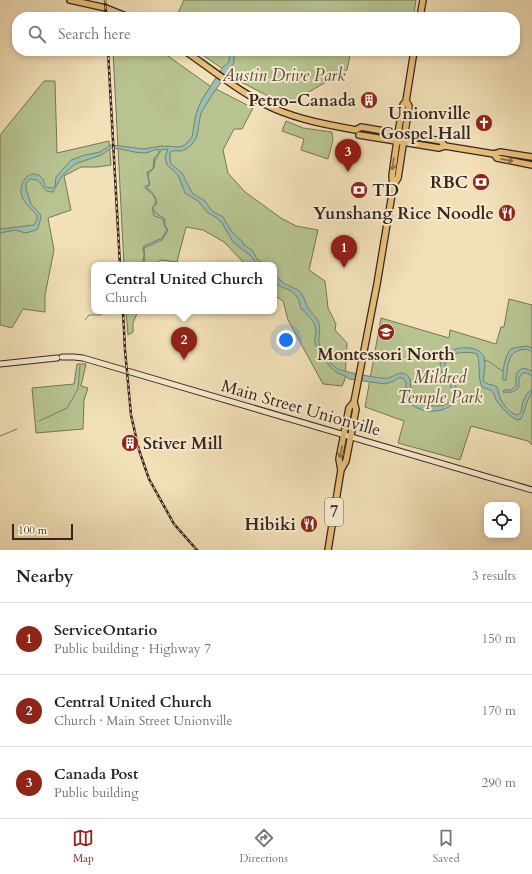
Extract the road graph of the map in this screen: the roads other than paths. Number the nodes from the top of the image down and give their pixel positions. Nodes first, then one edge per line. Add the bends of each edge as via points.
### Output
1 (70, 0) edge
2 (423, 0) edge
3 (116, 12) edge
4 (421, 12) edge
5 (192, 56) edge
6 (413, 56) edge
7 (406, 101) junction
8 (357, 133) junction
9 (398, 133) junction
10 (406, 134) junction
11 (397, 141) junction
12 (404, 143) junction
13 (444, 146) junction
14 (494, 154) junction
15 (532, 157) edge
16 (532, 165) edge
17 (394, 186) junction
18 (0, 364) edge
19 (354, 402) junction
20 (344, 434) junction
21 (351, 436) junction
22 (341, 470) junction
23 (532, 490) edge
24 (328, 550) edge

1 - 3 main road
2 - 4 main road
5 - 8 main road via 253,97 287,114
6 - 7 main road, 7
7 - 9 main road, 7
7 - 10 main road, 7 via 409,106
8 - 9 main road via 361,127
8 - 11 main road
9 - 10 main road
9 - 11 main road, 7
10 - 12 main road, 7
10 - 13 main road via 442,141
11 - 12 main road
11 -> 17 main road, 7 via 392,176
12 - 13 main road via 439,148
12 - 17 main road, 7 via 398,178
13 - 14 main road
14 - 15 main road via 500,152
14 -> 16 main road via 497,158
17 - 19 main road, 7
18 - 20 main road, Main Street Unionville via 83,358
19 - 20 main road, 7 via 350,408
19 - 21 main road, 7 via 356,409
20 - 21 main road, Main Street Unionville
20 -> 22 main road, 7 via 339,460
21 - 22 main road, 7 via 346,461
21 - 23 main road, Main Street Unionville
22 - 24 main road, 7

